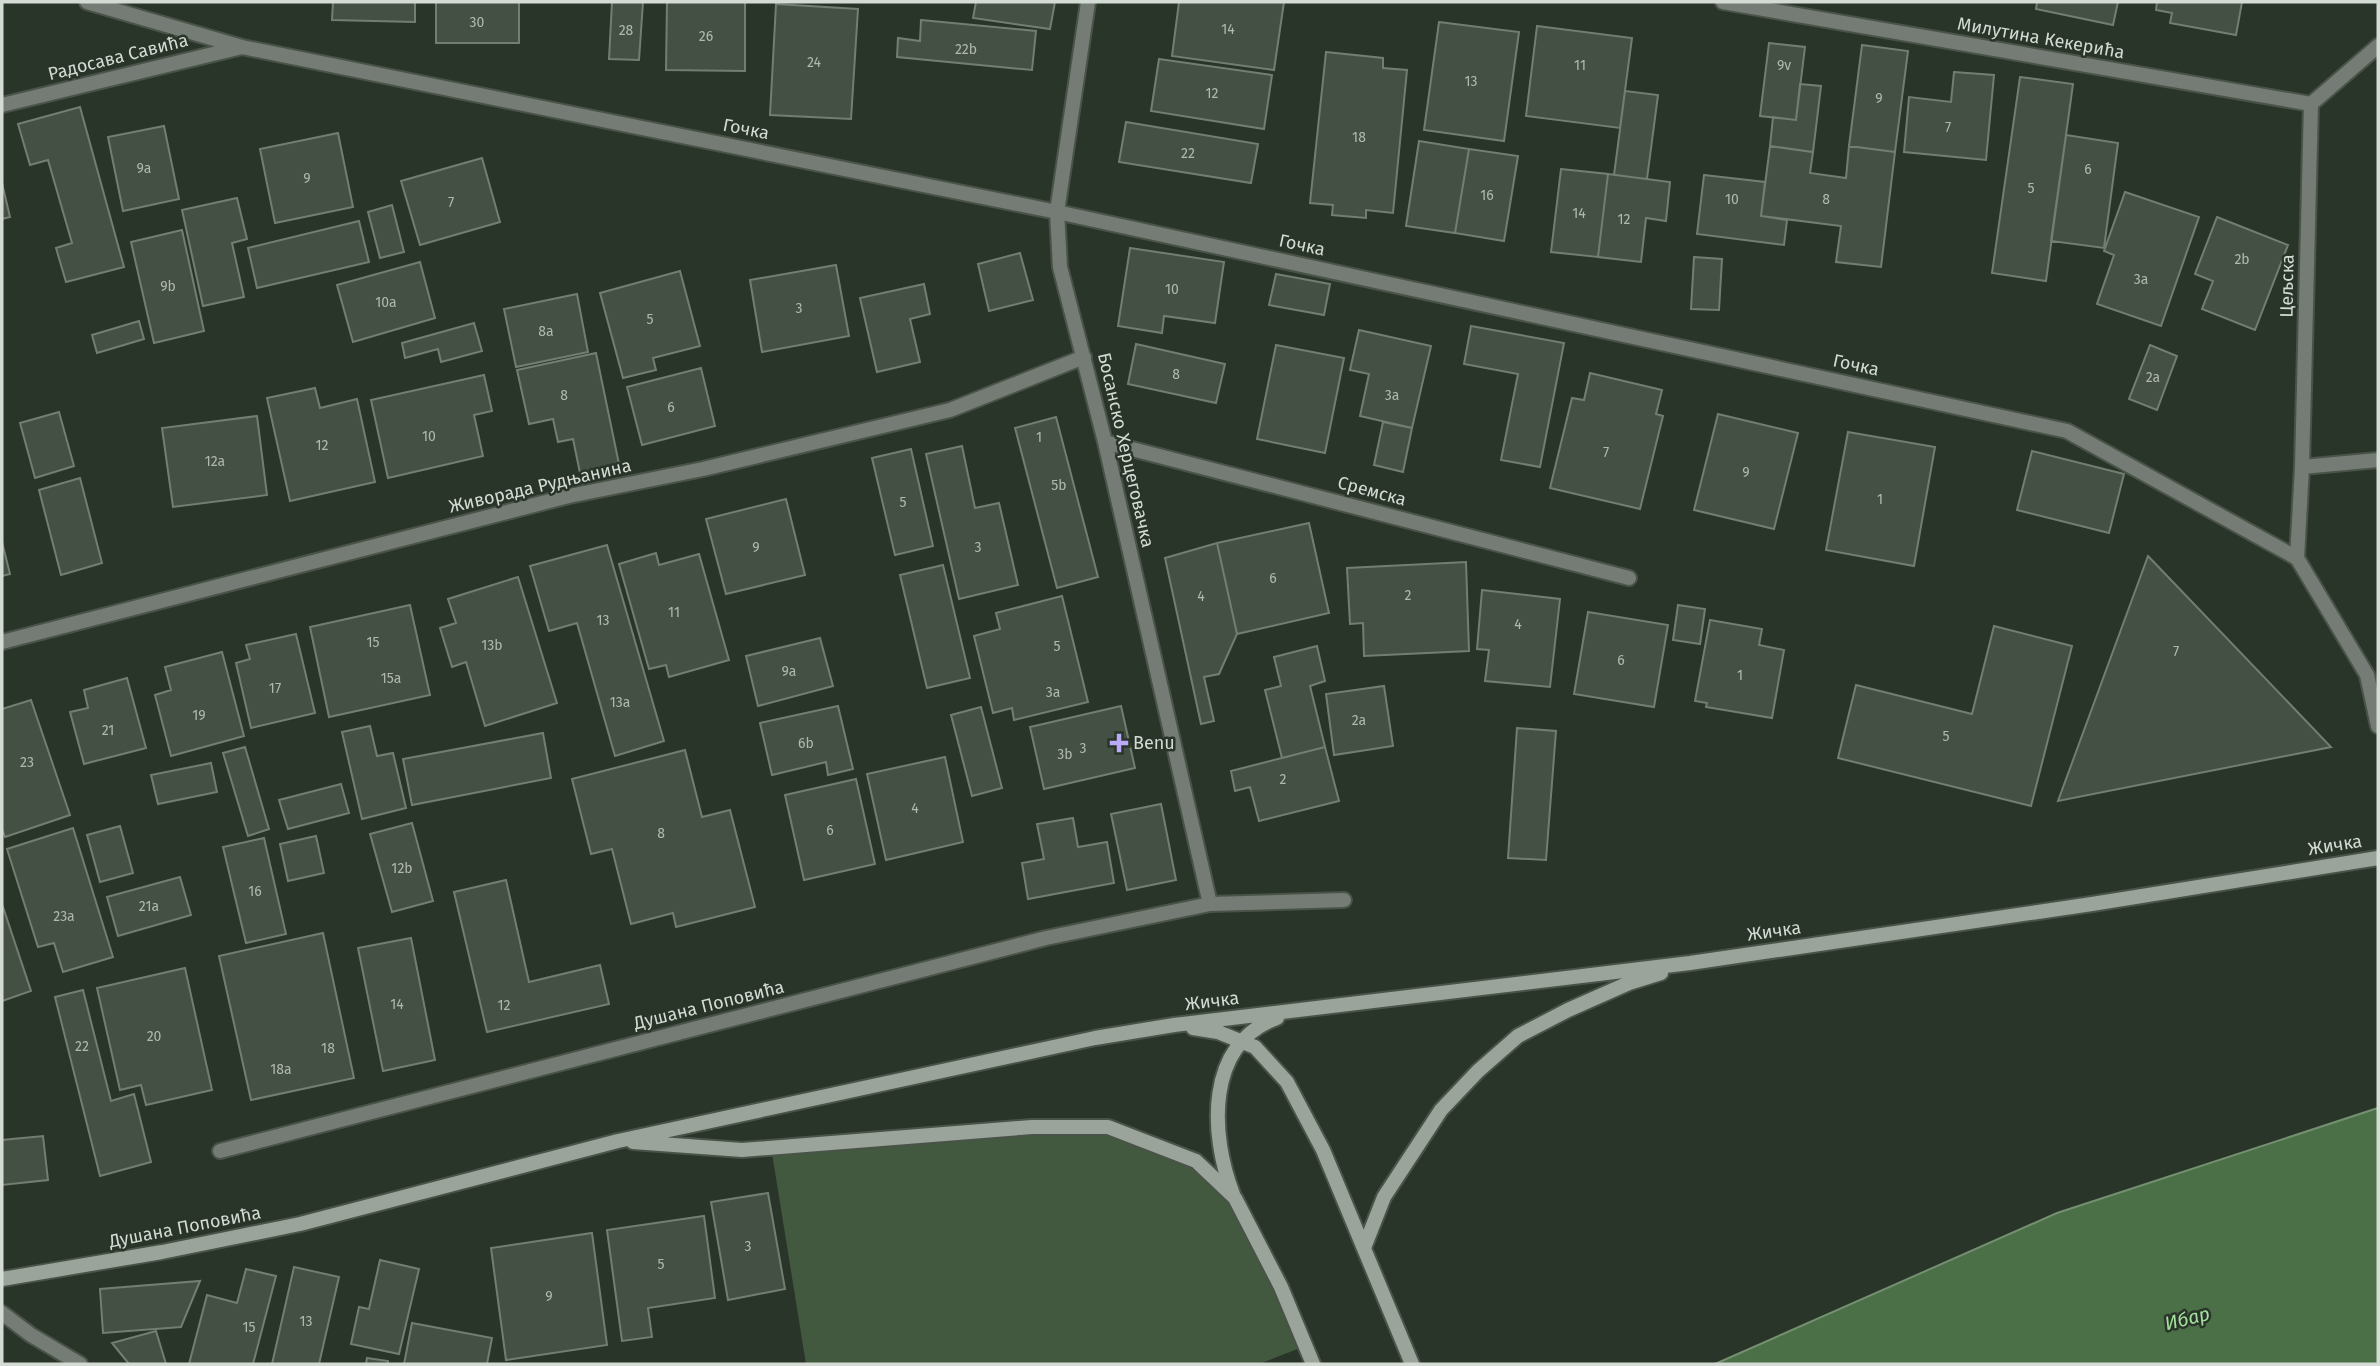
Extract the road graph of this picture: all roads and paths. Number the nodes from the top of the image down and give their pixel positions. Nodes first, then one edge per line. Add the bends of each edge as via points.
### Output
1 (87, 2) edge
2 (1088, 2) edge
3 (1723, 2) edge
4 (2378, 46) edge
5 (242, 47) junction
6 (2, 104) edge
7 (2311, 104) junction
8 (1057, 212) junction
9 (1084, 357) junction
10 (1105, 442) junction
11 (2378, 460) edge
12 (2302, 467) junction
13 (2297, 558) junction
14 (1629, 578) dead end
15 (2, 642) edge
16 (2378, 726) edge
17 (2378, 858) edge
18 (1343, 900) dead end
19 (1210, 904) junction
20 (1690, 963) junction
21 (1300, 1010) junction
22 (1174, 1026) junction
23 (1240, 1042) junction
24 (618, 1141) junction
25 (220, 1152) dead end
26 (1235, 1198) junction
27 (1364, 1248) junction
28 (2, 1279) edge
29 (2, 1312) edge
30 (80, 1364) edge
31 (1313, 1364) edge
32 (1412, 1364) edge

1 - 5 street, Гочка
2 - 8 street, Босанско Херцеговачка
3 - 7 street, Милутина Кекерића
4 - 7 street
5 - 6 street, Радосава Савића
5 - 8 street, Гочка
7 - 12 street, Цељска
8 - 9 street, Босанско Херцеговачка via 1060,267
8 - 13 street, Гочка via 2067,431
9 - 10 street, Босанско Херцеговачка
9 - 15 street, Живорада Рудњанина via 950,410 569,496
10 - 14 street, Сремска
10 - 19 street, Босанско Херцеговачка
11 - 12 street
12 - 13 street, Цељска
13 - 16 street via 2367,675
17 - 20 main road, Жичка
18 - 19 street, Душана Поповића
19 - 25 street, Душана Поповића via 1046,938
20 - 21 main road, Жичка
20 - 27 main road via 1629,984 1518,1036 1441,1110 1384,1197
21 - 22 main road, Жичка
21 - 23 main road via 1261,1024
22 - 23 main road via 1218,1032
22 - 24 main road, Душана Поповића via 1055,1046
23 - 26 main road via 1227,1065 1218,1102 1218,1140
23 - 27 main road via 1255,1047 1287,1082 1323,1150
24 - 26 main road, Душана Поповића via 742,1150 1032,1127 1108,1126 1196,1161
24 - 28 main road, Душана Поповића via 300,1224
26 - 31 main road, Душана Поповића via 1281,1287
27 - 32 main road
29 - 30 street

